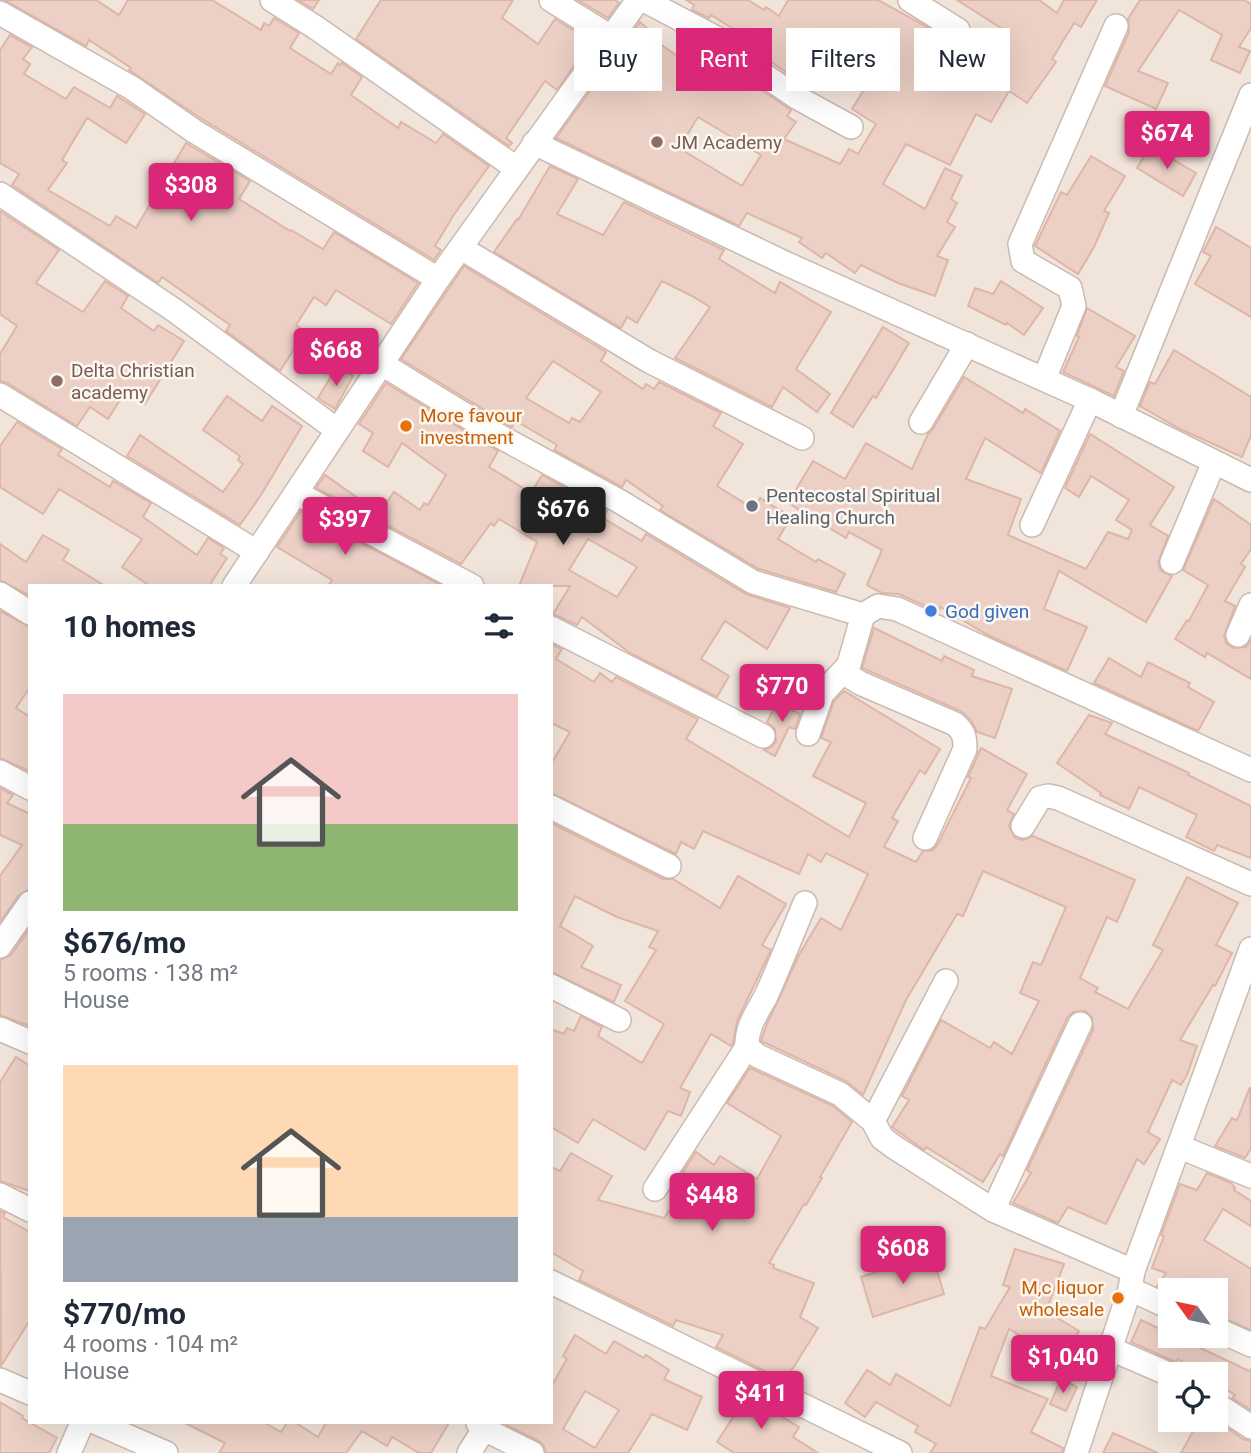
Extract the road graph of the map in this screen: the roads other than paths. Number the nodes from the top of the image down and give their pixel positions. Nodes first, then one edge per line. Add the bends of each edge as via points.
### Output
1 (272, 0) edge
2 (551, 0) edge
3 (638, 0) edge
4 (644, 0) edge
5 (910, 0) edge
6 (0, 13) edge
7 (1116, 26) dead end
8 (596, 28) edge
9 (618, 28) edge
10 (955, 28) edge
11 (574, 88) edge
12 (1251, 95) edge
13 (851, 127) dead end
14 (534, 143) junction
15 (516, 168) junction
16 (0, 194) edge
17 (461, 248) junction
18 (438, 279) junction
19 (967, 344) junction
20 (382, 364) junction
21 (1044, 379) junction
22 (0, 395) edge
23 (1090, 400) junction
24 (1121, 416) junction
25 (921, 422) dead end
26 (337, 430) junction
27 (802, 438) dead end
28 (1214, 462) junction
29 (1251, 480) edge
30 (296, 493) junction
31 (1032, 525) dead end
32 (257, 552) junction
33 (1172, 562) dead end
34 (235, 584) edge
35 (468, 584) edge
36 (0, 594) edge
37 (1251, 605) edge
38 (28, 612) edge
39 (863, 615) junction
40 (553, 629) edge
41 (1238, 635) dead end
42 (846, 668) junction
43 (808, 734) dead end
44 (763, 736) dead end
45 (1251, 771) edge
46 (0, 772) edge
47 (28, 787) edge
48 (553, 808) edge
49 (1023, 825) dead end
50 (925, 838) dead end
51 (669, 866) dead end
52 (1251, 884) edge
53 (805, 903) dead end
54 (28, 906) edge
55 (0, 946) edge
56 (1251, 949) edge
57 (946, 981) dead end
58 (553, 987) edge
59 (1242, 1004) edge
60 (619, 1020) dead end
61 (1080, 1024) dead end
62 (0, 1029) edge
63 (28, 1041) edge
64 (747, 1047) junction
65 (873, 1121) junction
66 (1180, 1147) junction
67 (1251, 1176) edge
68 (655, 1189) dead end
69 (0, 1195) edge
70 (28, 1209) edge
71 (993, 1210) junction
72 (1132, 1280) junction
73 (553, 1283) edge
74 (1158, 1299) edge
75 (1228, 1334) edge
76 (1251, 1345) edge
77 (1111, 1349) junction
78 (1158, 1370) edge
79 (0, 1380) edge
80 (28, 1393) edge
81 (1228, 1412) edge
82 (82, 1424) edge
83 (99, 1424) edge
84 (481, 1426) edge
85 (1251, 1427) edge
86 (69, 1453) edge
87 (166, 1453) edge
88 (469, 1453) edge
89 (533, 1453) edge
90 (900, 1453) edge
91 (1076, 1453) edge

1 - 15 street
2 - 8 street
3 - 9 street
4 - 13 street via 719,39 768,78
5 - 10 street
6 - 18 street via 132,88 194,131
7 - 21 street via 1020,244 1023,261 1070,288 1074,306
11 - 14 street
12 - 24 street
14 - 15 street
14 - 19 street
15 - 17 street
16 - 26 street via 174,310
17 - 18 street
17 - 27 street via 649,361
18 - 20 street
19 - 21 street
19 - 25 street
20 - 26 street
20 - 39 street via 753,582
21 - 23 street
22 - 32 street
23 - 24 street
23 - 31 street
24 - 28 street
26 - 30 street
28 - 29 street
28 - 33 street
30 - 32 street
30 - 35 street
32 - 34 street
36 - 38 street
37 - 41 street
39 - 42 street
39 - 45 street via 878,606 897,610
40 - 44 street
42 - 43 street via 822,694
42 - 50 street via 860,683 962,730 965,749
46 - 47 street
48 - 51 street
49 - 52 street via 1040,798 1058,798
53 - 64 street via 751,1022
54 - 55 street
56 - 59 street
57 - 65 street
58 - 60 street
59 - 66 street
61 - 71 street
62 - 63 street
64 - 65 street via 840,1094
64 - 68 street
65 - 71 street via 882,1138 894,1147
66 - 67 street
66 - 72 street
69 - 70 street
71 - 72 street
72 - 74 street
72 - 77 street
73 - 90 street
75 - 76 street
77 - 78 street
77 - 91 street
79 - 80 street
81 - 85 street
82 - 86 street
83 - 87 street
84 - 88 street
84 - 89 street

